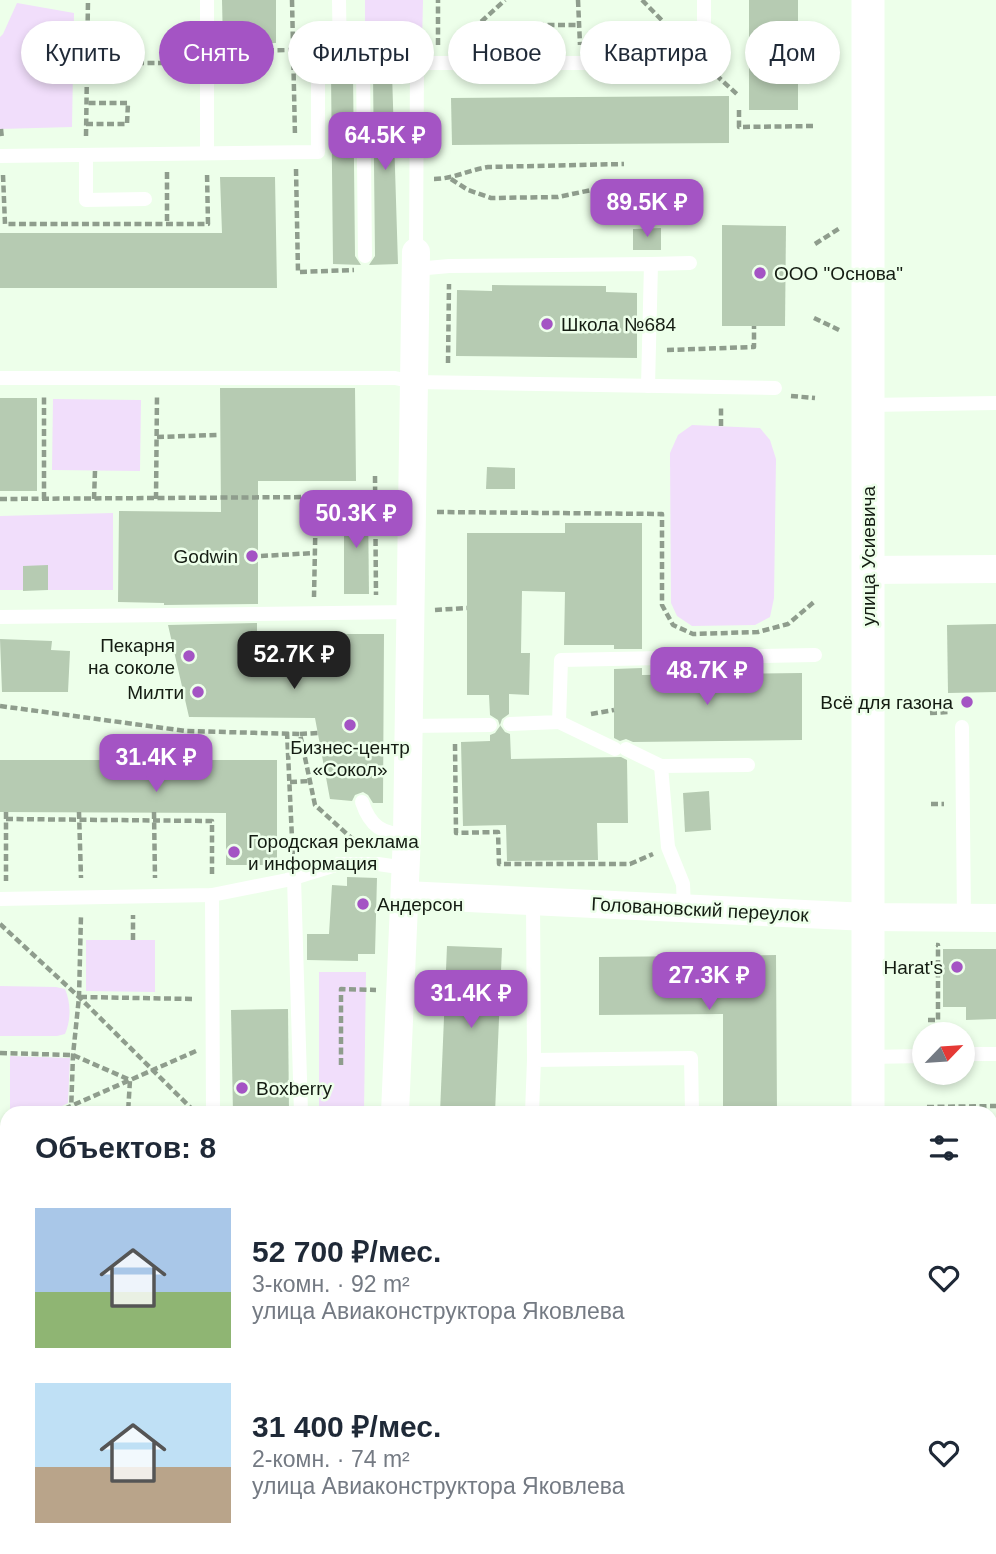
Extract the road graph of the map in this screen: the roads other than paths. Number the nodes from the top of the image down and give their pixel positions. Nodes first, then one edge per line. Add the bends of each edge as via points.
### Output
1 (207, 0) edge
2 (339, 0) edge
3 (704, 0) edge
4 (868, 0) edge
5 (339, 21) edge
6 (434, 63) edge
7 (318, 84) edge
8 (363, 84) edge
9 (417, 84) edge
10 (207, 153) junction
11 (86, 155) junction
12 (1, 156) edge
13 (145, 199) dead end
14 (416, 261) junction
15 (364, 263) road end
16 (690, 263) dead end
17 (651, 264) junction
18 (0, 378) edge
19 (414, 382) junction
20 (649, 386) junction
21 (775, 388) dead end
22 (996, 402) edge
23 (868, 405) junction
24 (996, 569) edge
25 (868, 570) junction
26 (410, 612) junction
27 (0, 617) edge
28 (815, 654) dead end
29 (559, 722) junction
30 (510, 724) dead end
31 (490, 725) dead end
32 (408, 726) junction
33 (962, 727) dead end
34 (748, 765) dead end
35 (661, 766) junction
36 (362, 802) dead end
37 (407, 835) junction
38 (294, 878) junction
39 (405, 881) junction
40 (212, 895) junction
41 (3, 899) edge
42 (533, 901) junction
43 (684, 908) junction
44 (868, 917) junction
45 (964, 918) junction
46 (996, 918) edge
47 (975, 1054) edge
48 (996, 1054) edge
49 (912, 1056) edge
50 (868, 1057) junction
51 (534, 1059) junction
52 (213, 1106) edge
53 (300, 1106) edge
54 (395, 1106) edge
55 (532, 1106) edge
56 (692, 1106) edge
57 (868, 1106) edge

1 - 10 lane
2 - 5 lane
3 - 6 lane via 704,63
4 - 23 street, улица Усиевича
7 - 10 lane via 318,152
8 - 15 lane
9 - 14 lane
10 - 11 lane
11 - 12 lane
11 - 13 lane via 86,200
14 - 17 lane via 449,266
14 - 19 street
16 - 17 lane
17 - 20 lane
18 - 19 lane via 395,377
19 - 20 lane
19 - 26 street
20 - 21 lane
22 - 23 lane
23 - 25 street, улица Усиевича
24 - 25 street
25 - 44 street, улица Усиевича
26 - 27 lane
26 - 32 street
28 - 29 lane via 561,660
29 - 30 lane
29 - 35 lane
31 - 32 lane
32 - 37 street
33 - 45 lane
34 - 35 lane
35 - 43 lane via 668,847 682,884
36 - 37 lane via 367,817 381,830
37 - 39 street
38 - 39 lane via 338,864 378,864
38 - 40 lane
38 - 53 lane
39 - 42 street, Головановский переулок
39 - 54 street
40 - 41 lane
40 - 52 lane
42 - 43 street, Головановский переулок
42 - 51 lane
43 - 44 street, Головановский переулок
44 - 45 street, Головановский переулок
44 - 50 street, улица Усиевича
45 - 46 street, Головановский переулок
47 - 48 lane
49 - 50 lane
50 - 57 street, улица Усиевича
51 - 55 lane
51 - 56 lane via 691,1058

